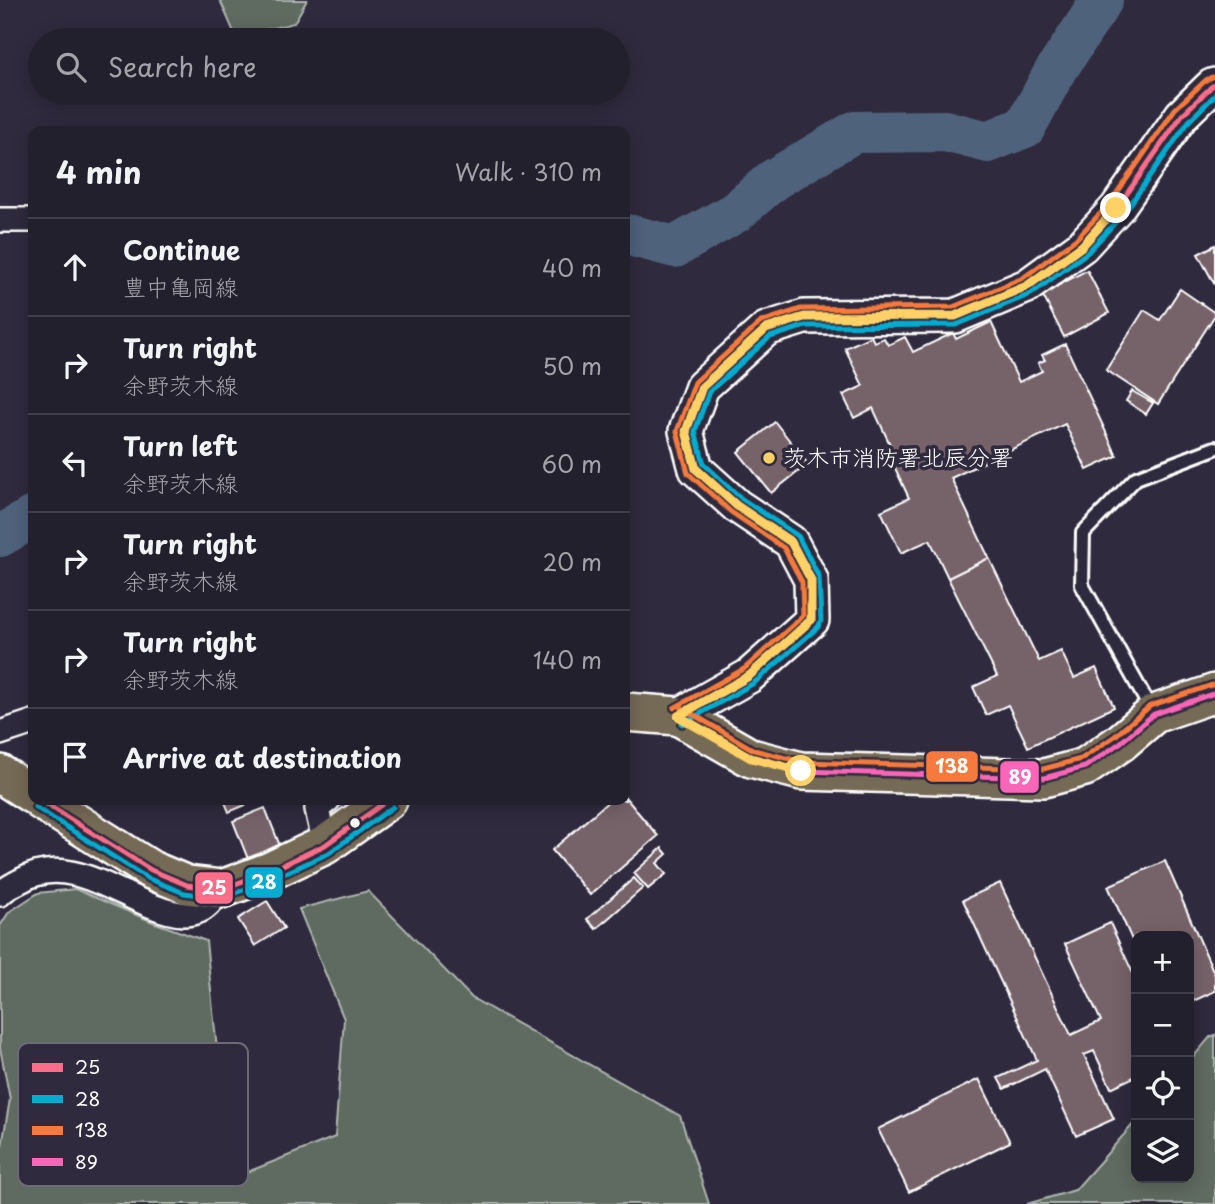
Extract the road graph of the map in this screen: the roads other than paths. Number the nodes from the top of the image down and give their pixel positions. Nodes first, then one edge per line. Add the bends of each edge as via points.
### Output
1 (1215, 85) edge
2 (0, 220) edge
3 (28, 220) edge
4 (1215, 448) edge
5 (1215, 693) edge
6 (630, 712) edge
7 (1154, 714) junction
8 (678, 716) junction
9 (28, 724) edge
10 (0, 733) edge
11 (0, 774) edge
12 (28, 792) edge
13 (48, 805) edge
14 (322, 805) edge
15 (381, 805) edge
16 (325, 845) junction
17 (222, 889) junction
18 (0, 894) edge

1 - 8 main road via 1182,115 1116,208 1082,246 1027,286 955,316 804,317 766,329 702,387 686,431 696,469 737,506 791,542 811,580 811,620 749,676
2 - 3 street
4 - 7 lane via 1136,478 1083,533 1082,585
5 - 7 main road
6 - 8 main road
7 - 8 main road via 1084,767 1044,778 801,771 751,758
9 - 10 street
11 - 12 main road
13 - 17 main road via 151,870 187,884
14 - 16 street via 317,809
15 - 16 main road
16 - 17 main road
17 - 18 street via 202,911 180,916 145,905 91,878 50,870 34,873

